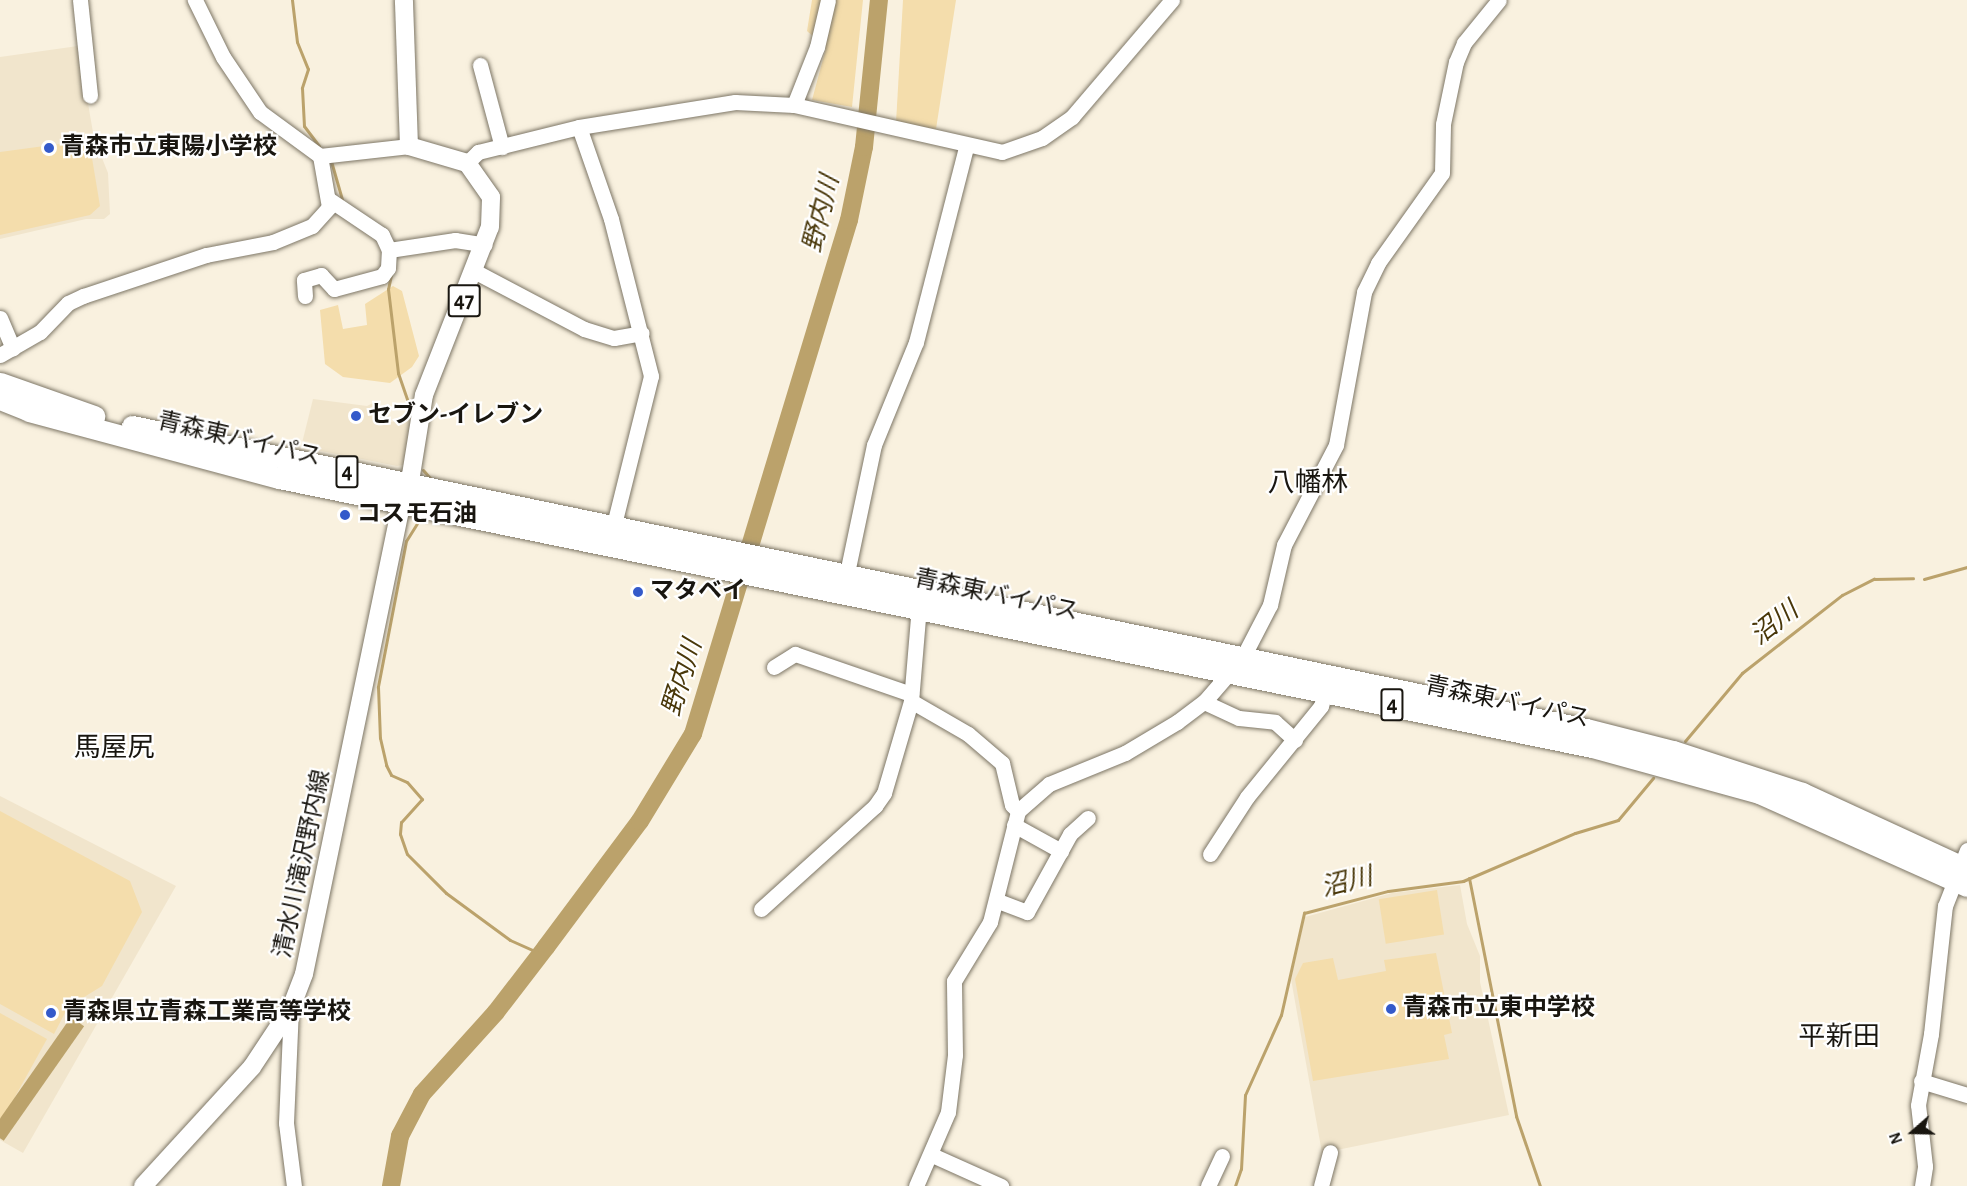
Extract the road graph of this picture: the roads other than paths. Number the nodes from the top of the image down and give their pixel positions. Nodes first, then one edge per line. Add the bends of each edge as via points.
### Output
1 (80, 0) edge
2 (195, 0) edge
3 (404, 0) edge
4 (828, 0) edge
5 (1172, 0) edge
6 (1499, 0) edge
7 (480, 65) dead end
8 (90, 95) dead end
9 (794, 105) junction
10 (579, 127) junction
11 (409, 146) junction
12 (502, 147) junction
13 (966, 147) junction
14 (320, 156) junction
15 (468, 163) junction
16 (330, 200) junction
17 (485, 245) junction
18 (389, 250) junction
19 (476, 273) junction
20 (305, 296) dead end
21 (0, 318) edge
22 (642, 333) junction
23 (6, 351) edge
24 (0, 383) edge
25 (0, 399) edge
26 (406, 492) junction
27 (614, 524) junction
28 (847, 573) junction
29 (817, 576) junction
30 (919, 606) junction
31 (1236, 664) junction
32 (774, 667) dead end
33 (1326, 692) junction
34 (911, 697) junction
35 (1204, 702) junction
36 (1295, 740) junction
37 (1016, 818) junction
38 (1088, 818) dead end
39 (1061, 851) junction
40 (1210, 854) dead end
41 (1964, 870) edge
42 (998, 901) junction
43 (761, 909) dead end
44 (291, 1008) junction
45 (1922, 1081) junction
46 (1967, 1095) edge
47 (1330, 1152) dead end
48 (932, 1155) junction
49 (1222, 1156) dead end
50 (143, 1186) edge
51 (294, 1186) edge
52 (916, 1186) edge
53 (1001, 1186) edge
54 (1208, 1186) edge
55 (1321, 1186) edge
56 (1922, 1186) edge

1 - 8 street
2 - 14 street via 223,57 260,111
3 - 11 main road
4 - 9 street via 818,47
5 - 13 street via 1092,96 1056,129 1002,152
6 - 31 street via 1464,43 1456,62 1443,124 1442,173 1378,263 1364,292 1336,445 1284,546 1270,605
7 - 12 street
9 - 10 street via 735,102
9 - 13 street
10 - 12 street
10 - 22 street
11 - 14 street
11 - 15 main road
12 - 15 street via 478,152
13 - 28 street via 918,336 874,445
14 - 16 street
15 - 17 main road, 47 via 491,197
16 - 18 street via 373,227
16 - 23 street via 322,218 312,226 273,242 206,255 83,296 68,303 40,332
17 - 18 street via 455,240
17 - 19 main road, 47
18 - 20 street via 388,268 382,276 334,289 321,275 304,280
19 - 22 street via 584,329 614,338
19 - 26 main road, 47 via 432,369
21 - 23 street
22 - 27 street via 650,390 627,455
24 - 26 highway, 青森東バイパス / 4 via 105,420
25 - 26 highway, 青森東バイパス / 4 via 29,411 279,478
26 - 27 highway, 青森東バイパス / 4
26 - 29 highway, 青森東バイパス / 4 via 683,558
26 - 44 main road, 清水川滝沢野内線 via 315,937
27 - 29 highway, 青森東バイパス / 4 via 698,542
28 - 29 highway, 青森東バイパス / 4
28 - 31 highway, 青森東バイパス / 4
29 - 30 highway, 青森東バイパス / 4
30 - 31 highway, 青森東バイパス / 4
30 - 34 street
31 - 33 highway, 青森東バイパス / 4
31 - 35 street
31 - 41 highway, 青森東バイパス / 4 via 1673,751 1802,793
32 - 34 street via 795,654
33 - 36 street
33 - 41 highway, 青森東バイパス / 4 via 1673,768 1759,794
34 - 37 street via 968,734 1002,763
34 - 43 street via 884,793 875,806
35 - 36 street via 1239,718 1275,722
35 - 37 street via 1125,753 1049,784
36 - 40 street via 1247,797
37 - 39 street
37 - 42 street
38 - 39 street
39 - 42 street via 1028,912
41 - 45 street via 1945,906
42 - 48 street via 954,981 948,1112
44 - 50 main road, 清水川滝沢野内線 via 241,1081
44 - 51 street via 286,1123
45 - 46 street
45 - 56 street via 1918,1105 1926,1166
47 - 55 street
48 - 52 street
48 - 53 street
49 - 54 street

